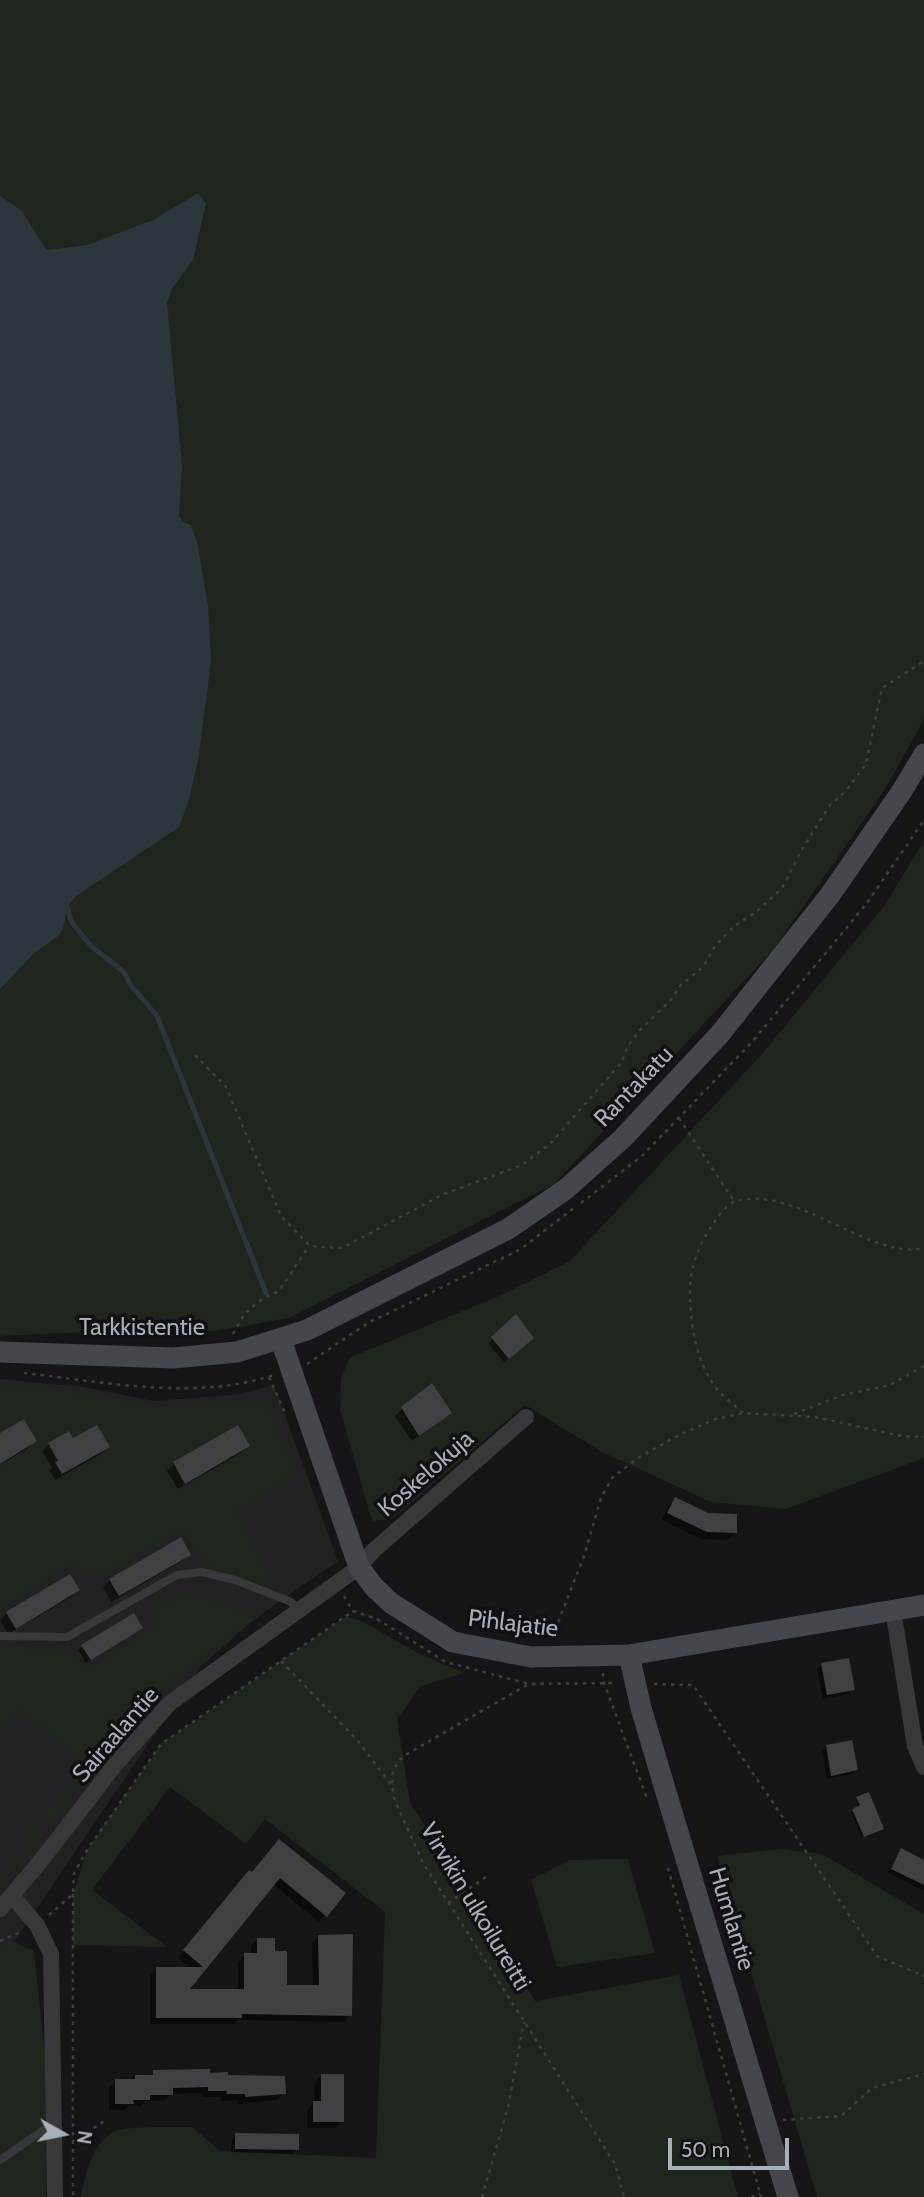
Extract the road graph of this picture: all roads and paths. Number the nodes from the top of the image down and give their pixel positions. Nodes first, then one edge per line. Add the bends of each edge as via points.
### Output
1 (924, 661) edge
2 (924, 754) edge
3 (924, 820) edge
4 (195, 1055) dead end
5 (678, 1118) junction
6 (734, 1201) junction
7 (310, 1246) junction
8 (924, 1249) edge
9 (233, 1333) dead end
10 (281, 1340) junction
11 (0, 1352) edge
12 (924, 1366) edge
13 (291, 1369) junction
14 (13, 1372) dead end
15 (743, 1413) junction
16 (790, 1415) junction
17 (526, 1417) dead end
18 (924, 1437) edge
19 (359, 1567) junction
20 (924, 1605) edge
21 (301, 1610) junction
22 (893, 1610) junction
23 (0, 1636) edge
24 (550, 1645) dead end
25 (629, 1654) junction
26 (601, 1657) junction
27 (281, 1661) junction
28 (604, 1682) junction
29 (529, 1684) junction
30 (635, 1684) junction
31 (924, 1767) edge
32 (392, 1786) junction
33 (649, 1803) dead end
34 (667, 1867) dead end
35 (489, 1875) dead end
36 (72, 1894) junction
37 (12, 1896) junction
38 (448, 1903) junction
39 (0, 1909) edge
40 (37, 1925) junction
41 (0, 1941) edge
42 (924, 1976) edge
43 (524, 2022) junction
44 (924, 2074) edge
45 (106, 2120) dead end
46 (765, 2122) junction
47 (55, 2123) junction
48 (74, 2142) junction
49 (0, 2160) edge
50 (761, 2195) edge
51 (55, 2197) edge
52 (73, 2197) edge
53 (482, 2197) edge
54 (624, 2197) edge
55 (751, 2197) edge
56 (788, 2197) edge

1 - 7 path via 882,688 866,764 830,806 782,888 715,946 703,967 640,1030 621,1063 550,1144 522,1165 444,1194 342,1248
2 - 10 street, Rantakatu via 830,895 720,1034 623,1138 566,1189 508,1229
3 - 5 path via 867,903 753,1041
4 - 7 path via 226,1087 281,1216
5 - 6 path
5 - 13 path via 642,1156 521,1249 368,1323 310,1363
6 - 8 path via 789,1203 858,1235 902,1249
6 - 15 path via 697,1250 690,1312 699,1356 716,1388
7 - 9 path via 279,1291 245,1313
10 - 11 street, Tarkkistentie via 237,1352 189,1357
10 - 13 street, Pihlajatie
12 - 16 path via 890,1385 842,1395
13 - 14 path via 236,1384 181,1388
13 - 19 street, Pihlajatie
15 - 16 path
15 - 24 path via 679,1435 612,1478
16 - 18 path
17 - 19 street, Koskelokuja
19 - 21 street, Sairaalantie
19 - 26 street, Pihlajatie via 391,1603 453,1642 531,1657
20 - 22 street, Pihlajatie
21 - 23 lane via 236,1580 202,1572 177,1575 67,1637
21 - 37 street, Sairaalantie via 170,1703
22 - 25 street, Pihlajatie
22 - 31 street via 915,1746
25 - 26 street, Pihlajatie
25 - 30 street, Humlantie
26 - 28 path
27 - 29 path via 353,1611 377,1619 446,1662
27 - 32 path, Virvikin ulkoilureitti via 358,1741
27 - 36 path via 161,1744 87,1850 74,1873
28 - 29 path
28 - 30 path
28 - 33 path
29 - 32 path via 402,1757 393,1770
30 - 42 path via 693,1685 877,1956
30 - 46 street, Humlantie
32 - 38 path, Virvikin ulkoilureitti via 423,1863
34 - 50 path
35 - 38 path
36 - 40 path
36 - 48 path
37 - 39 street, Sairaalantie
37 - 40 street
38 - 43 path, Virvikin ulkoilureitti
40 - 41 path
40 - 47 street via 51,1954
43 - 53 path via 508,2107
43 - 54 path, Virvikin ulkoilureitti via 615,2164
44 - 46 path via 872,2088 841,2116
45 - 48 path
46 - 56 street, Humlantie
47 - 49 lane
47 - 51 street
48 - 52 path
50 - 55 path

